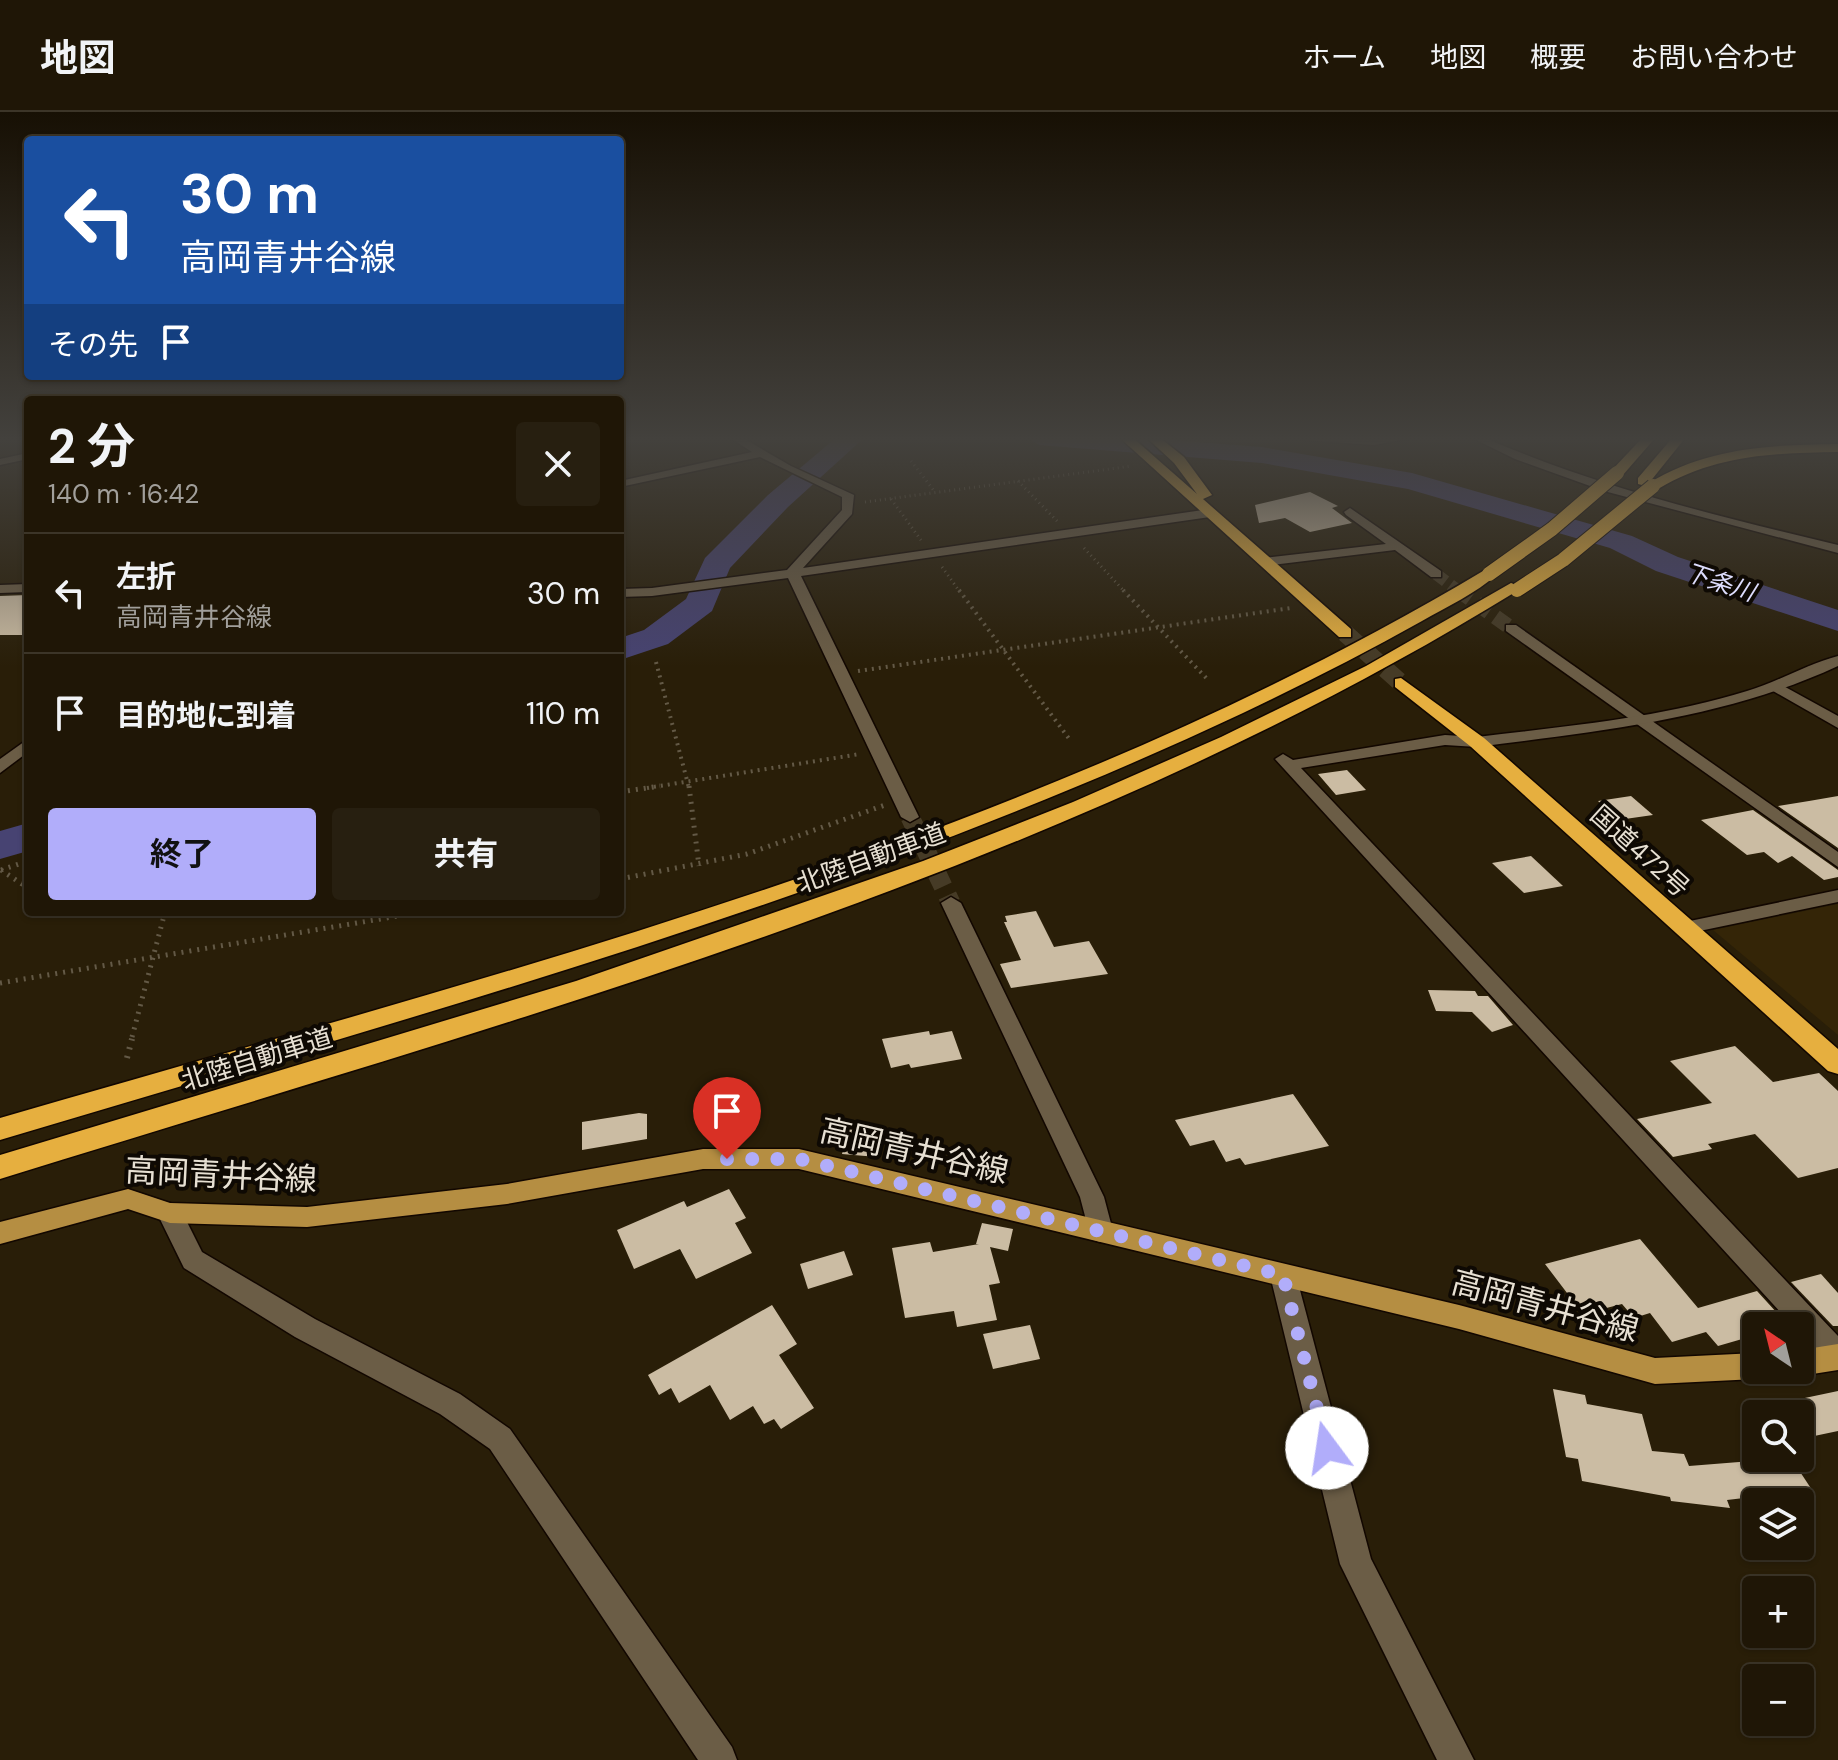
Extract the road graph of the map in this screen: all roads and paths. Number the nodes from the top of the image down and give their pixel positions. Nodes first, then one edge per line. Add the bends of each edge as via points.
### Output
1 (845, 514) edge
2 (902, 514) edge
3 (1051, 514) edge
4 (1204, 514) edge
5 (1211, 514) edge
6 (1353, 514) edge
7 (1569, 514) edge
8 (1614, 514) edge
9 (1689, 514) edge
10 (1070, 533) junction
11 (1399, 546) junction
12 (1838, 549) edge
13 (931, 552) junction
14 (1263, 562) junction
15 (792, 572) junction
16 (1436, 574) tunnel mouth
17 (24, 588) edge
18 (0, 589) edge
19 (624, 593) edge
20 (1312, 605) junction
21 (1159, 627) junction
22 (1511, 628) tunnel mouth
23 (1345, 633) tunnel mouth
24 (1003, 650) junction
25 (1838, 660) edge
26 (656, 662) dead end
27 (841, 674) junction
28 (1209, 681) dead end
29 (1401, 683) tunnel mouth
30 (1778, 688) junction
31 (1638, 718) junction
32 (1838, 723) edge
33 (1070, 740) dead end
34 (1477, 742) junction
35 (24, 747) edge
36 (878, 751) junction
37 (0, 768) edge
38 (688, 781) junction
39 (624, 791) edge
40 (901, 799) junction
41 (910, 817) tunnel mouth
42 (1838, 861) edge
43 (24, 862) edge
44 (699, 866) junction
45 (1, 870) edge
46 (624, 878) edge
47 (24, 884) edge
48 (1838, 896) edge
49 (951, 903) tunnel mouth
50 (164, 916) edge
51 (398, 916) edge
52 (1685, 928) junction
53 (154, 956) junction
54 (0, 983) edge
55 (127, 1058) dead end
56 (1838, 1064) edge
57 (0, 1129) edge
58 (0, 1167) edge
59 (170, 1213) junction
60 (1100, 1231) junction
61 (0, 1233) edge
62 (1283, 1275) junction
63 (1838, 1356) edge
64 (1814, 1360) edge
65 (1742, 1367) edge
66 (719, 1760) edge
67 (1456, 1760) edge

1 - 15 street
2 - 13 path
3 - 10 path
4 - 10 street
5 - 14 highway
6 - 11 street
7 - 57 highway, 北陸自動車道, bridge via 1489,574 1374,641 1215,720 1013,804 864,861 519,974
8 - 58 highway, 北陸自動車道, bridge via 1563,560 1349,683 1244,736 1022,831 873,888 525,1006
9 - 12 street
10 - 13 street
10 - 21 path
11 - 14 street
11 - 16 street
13 - 15 street
13 - 24 path
14 - 20 highway
15 - 19 street
15 - 27 street
17 - 18 street
20 - 21 path
20 - 23 highway
21 - 24 path
21 - 28 path
22 - 31 street
24 - 27 path
24 - 33 path
25 - 30 street
26 - 38 path
27 - 36 street
29 - 34 highway, 国道472号
30 - 31 street
30 - 32 street
31 - 34 street
31 - 42 street
34 - 52 highway, 国道472号
34 - 63 street via 1445,740 1287,762
35 - 37 street
36 - 38 path
36 - 40 street
38 - 39 path
38 - 44 path
40 - 41 street
40 - 44 path
43 - 45 path
44 - 46 path
45 - 47 path
48 - 52 street
49 - 60 street via 1092,1197
50 - 53 path
51 - 53 path
52 - 56 highway, 国道472号
53 - 54 path
53 - 55 path
59 - 60 main road, 高岡青井谷線 via 307,1217 507,1194 703,1159 799,1159
59 - 61 main road, 高岡青井谷線 via 128,1199
59 - 66 street via 193,1260 305,1328 450,1404 500,1439
60 - 62 main road, 高岡青井谷線
62 - 65 main road, 高岡青井谷線 via 1655,1371
62 - 67 street via 1356,1564
63 - 64 main road

